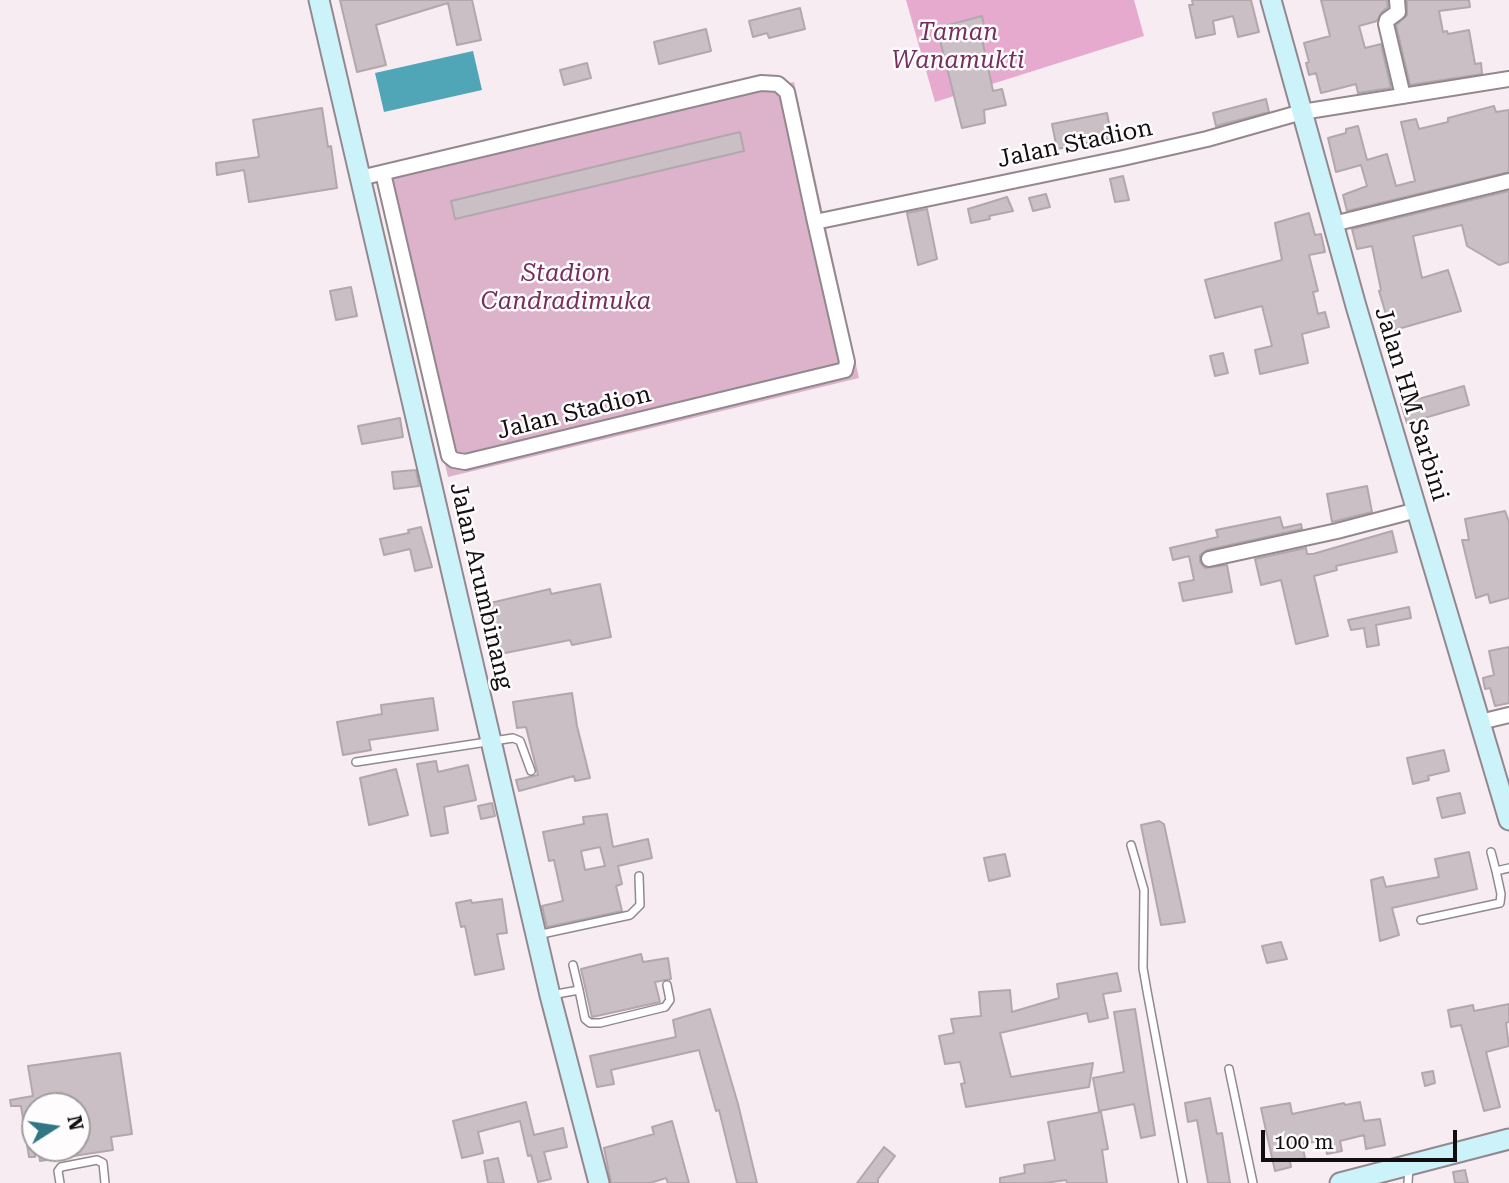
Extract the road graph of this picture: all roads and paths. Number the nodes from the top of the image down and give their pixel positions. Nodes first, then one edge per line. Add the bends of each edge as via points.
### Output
1 (318, 0) edge
2 (1271, 0) edge
3 (1397, 0) edge
4 (1509, 79) edge
5 (1403, 96) junction
6 (1302, 112) junction
7 (383, 173) junction
8 (360, 178) junction
9 (1509, 181) edge
10 (815, 222) junction
11 (1333, 224) junction
12 (1416, 510) junction
13 (1209, 559) dead end
14 (1509, 715) edge
15 (1480, 722) junction
16 (492, 743) junction
17 (356, 762) dead end
18 (531, 771) dead end
19 (1509, 820) edge
20 (1131, 845) dead end
21 (1491, 852) dead end
22 (1509, 868) edge
23 (1496, 871) junction
24 (639, 876) dead end
25 (1421, 920) dead end
26 (537, 935) junction
27 (573, 965) dead end
28 (667, 985) dead end
29 (579, 990) junction
30 (550, 995) junction
31 (1229, 1069) dead end
32 (1509, 1139) edge
33 (1408, 1175) edge
34 (60, 1183) edge
35 (105, 1183) edge
36 (599, 1183) edge
37 (1182, 1183) edge
38 (1253, 1183) edge
39 (1340, 1183) edge

1 - 8 main road, Jalan Arumbinang
2 - 6 main road, Jalan HM Sarbini
3 - 5 street via 1398,12 1386,24
4 - 5 street, Jalan Stadion
5 - 6 street, Jalan Stadion
6 - 10 street, Jalan Stadion via 1123,158
6 - 11 main road, Jalan HM Sarbini
7 - 8 street, Jalan Stadion
7 - 10 street, Jalan Stadion via 761,83 778,84 787,92
7 - 10 street, Jalan Stadion via 449,456 465,462 845,370 847,362
8 - 16 main road, Jalan Arumbinang
9 - 11 street
11 - 12 main road, Jalan HM Sarbini
12 - 13 street
12 - 15 main road, Jalan HM Sarbini
14 - 15 street
15 - 19 main road, Jalan HM Sarbini
16 - 17 lane
16 - 18 lane via 509,738 520,741
16 - 26 main road, Jalan Arumbinang
20 - 37 lane via 1144,890 1147,991
21 - 23 lane
22 - 23 lane
23 - 25 lane via 1500,903
24 - 26 lane via 640,905 630,915
26 - 30 main road, Jalan Arumbinang
27 - 29 lane
28 - 29 lane via 670,1000 665,1007 600,1023 585,1019
29 - 30 lane
30 - 36 main road, Jalan Arumbinang
31 - 38 lane
32 - 33 main road
33 - 39 main road
34 - 35 lane via 61,1167 97,1160 103,1163

